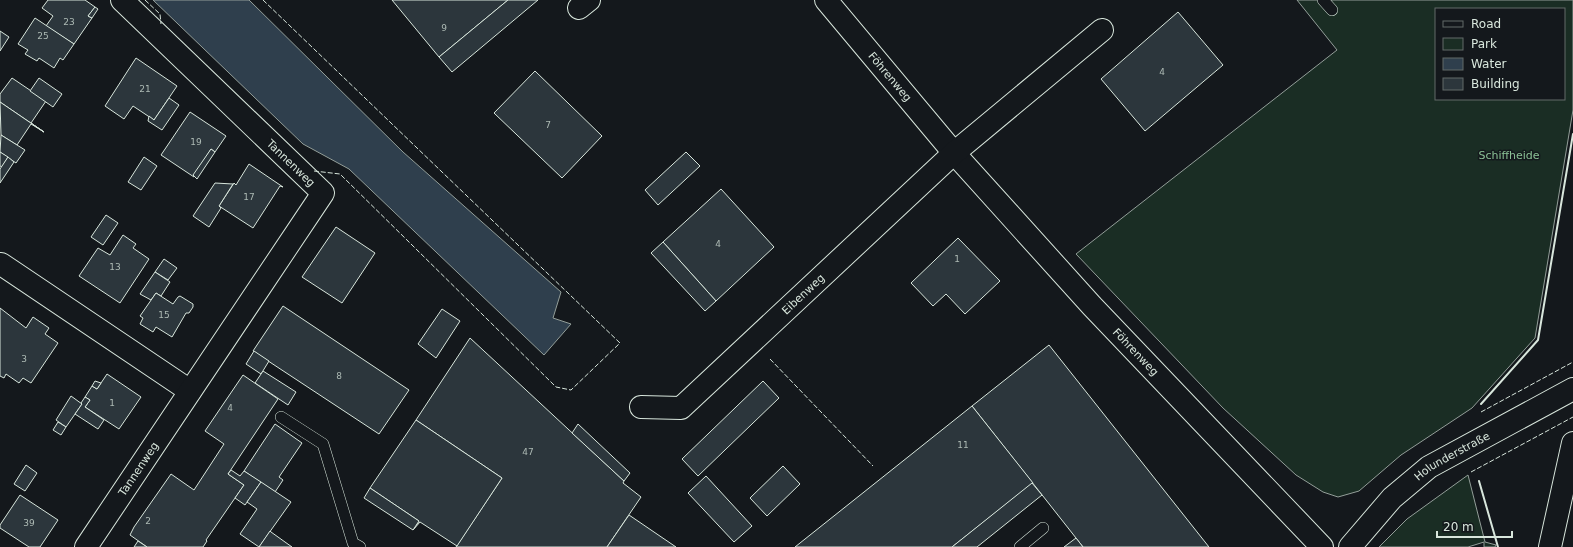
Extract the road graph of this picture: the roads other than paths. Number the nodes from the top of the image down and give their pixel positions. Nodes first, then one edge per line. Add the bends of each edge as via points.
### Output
1 (122, 0) edge
2 (826, 0) edge
3 (1323, 0) edge
4 (1332, 10) dead end
5 (1102, 30) dead end
6 (954, 153) junction
7 (1, 264) edge
8 (1573, 389) edge
9 (190, 391) junction
10 (641, 407) dead end
11 (281, 417) dead end
12 (1573, 443) edge
13 (1043, 528) dead end
14 (86, 547) edge
15 (360, 547) edge
16 (1020, 547) edge
17 (1322, 547) edge
18 (1350, 547) edge
19 (1550, 547) edge

1 - 9 main road, Tannenweg via 323,193
2 - 6 main road, Föhrenweg
3 - 4 lane
5 - 6 main road
6 - 10 main road, Eibenweg via 681,408
6 - 17 main road, Föhrenweg via 1092,306
7 - 9 main road
8 - 18 main road, Holunderstraße via 1429,467 1392,498
9 - 14 main road, Tannenweg
11 - 15 lane via 323,444 353,542
12 - 19 main road
13 - 16 lane

